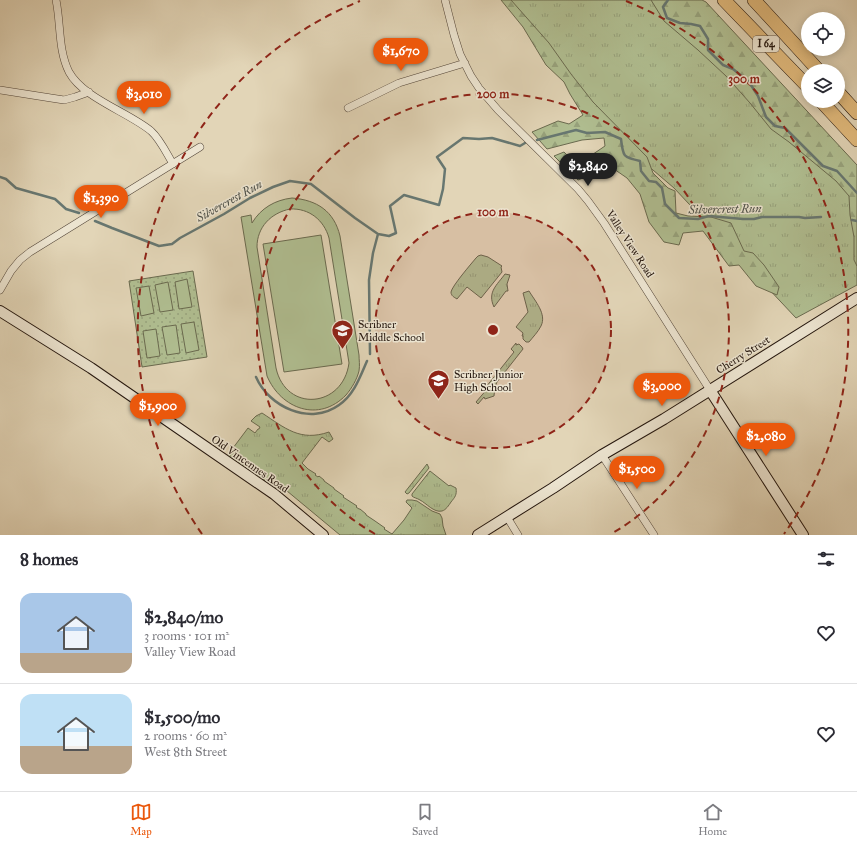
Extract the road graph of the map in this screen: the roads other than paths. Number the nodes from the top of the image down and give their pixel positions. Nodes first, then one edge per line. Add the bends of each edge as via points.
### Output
1 (56, 0) edge
2 (445, 0) edge
3 (724, 0) edge
4 (754, 0) edge
5 (464, 63) junction
6 (813, 64) edge
7 (801, 81) edge
8 (0, 90) edge
9 (89, 92) junction
10 (845, 100) edge
11 (348, 108) dead end
12 (827, 108) edge
13 (857, 113) edge
14 (857, 140) edge
15 (200, 147) dead end
16 (173, 164) junction
17 (0, 290) edge
18 (857, 298) edge
19 (0, 311) edge
20 (710, 390) junction
21 (602, 455) junction
22 (507, 517) junction
23 (323, 535) edge
24 (478, 535) edge
25 (518, 535) edge
26 (654, 535) edge
27 (802, 535) edge

1 - 9 street via 67,66 73,78
2 - 5 street, Valley View Road
3 - 7 highway, I 64
4 - 6 highway, I 64
5 - 11 street via 399,83
5 - 20 street, Valley View Road via 487,98 588,201
8 - 9 street via 64,100
9 - 16 street via 152,132
10 - 13 highway
12 - 14 highway
15 - 16 street
16 - 17 street via 30,252 11,271
18 - 20 street, Cherry Street
19 - 23 street, Old Vincennes Road via 163,417 274,494
20 - 21 street, Cherry Street
20 - 27 street
21 - 22 street, Cherry Street
21 - 26 street
22 - 24 street, Cherry Street
22 - 25 street

